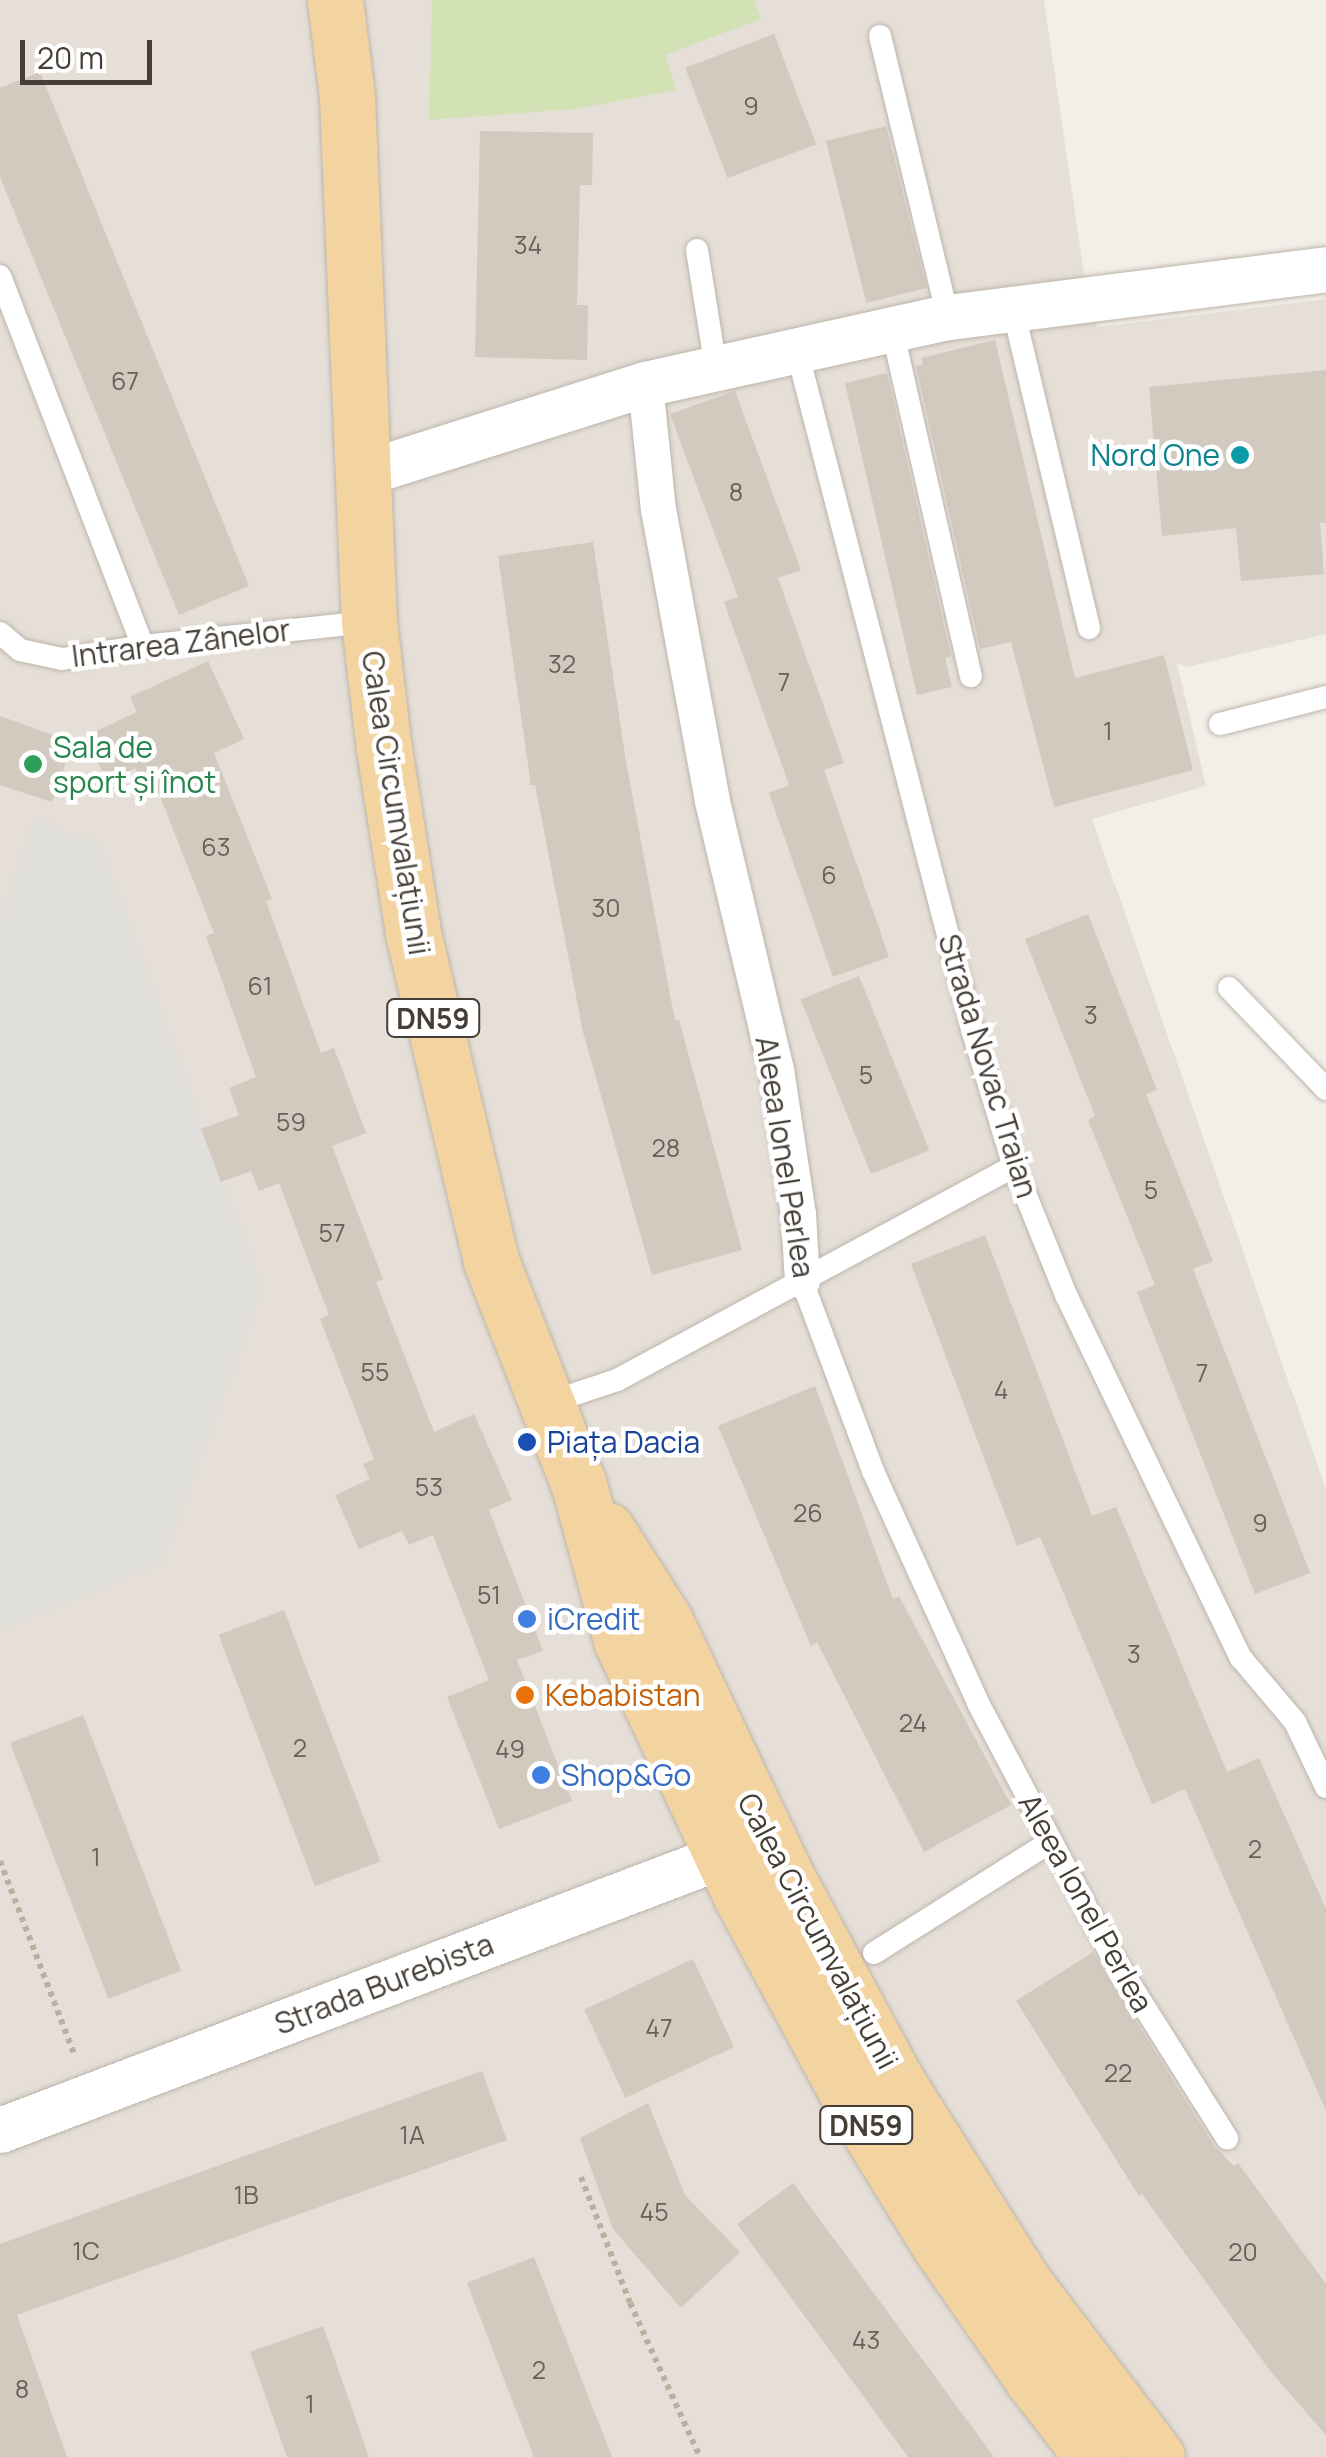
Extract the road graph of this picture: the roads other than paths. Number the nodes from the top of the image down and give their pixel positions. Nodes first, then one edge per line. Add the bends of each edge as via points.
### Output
1 (335, 0) edge
2 (360, 0) edge
3 (880, 36) dead end
4 (347, 97) junction
5 (697, 250) dead end
6 (1326, 268) edge
7 (0, 276) edge
8 (1013, 310) junction
9 (948, 317) junction
10 (892, 329) junction
11 (797, 351) junction
12 (716, 368) junction
13 (645, 384) junction
14 (361, 474) junction
15 (369, 622) junction
16 (1089, 628) dead end
17 (0, 633) edge
18 (144, 646) junction
19 (970, 676) dead end
20 (1326, 697) edge
21 (1220, 724) dead end
22 (1229, 988) dead end
23 (1326, 1089) edge
24 (1014, 1166) junction
25 (802, 1281) junction
26 (545, 1404) junction
27 (1326, 1787) edge
28 (1050, 1842) junction
29 (744, 1847) junction
30 (874, 1953) dead end
31 (0, 2130) edge
32 (1227, 2138) dead end
33 (1093, 2457) edge
34 (1157, 2457) edge

1 - 4 main road, Calea Circumvalațiunii / DN59
2 - 4 main road, Calea Circumvalațiunii / DN59
3 - 9 lane
4 - 14 main road, Calea Circumvalațiunii / DN59
5 - 12 lane
6 - 8 street
7 - 18 lane
8 - 9 street
8 - 16 lane
9 - 10 street
10 - 11 street
10 - 19 lane
11 - 12 street
11 - 24 lane, Strada Novac Traian via 973,1032
12 - 13 street
13 - 14 street
13 - 25 street, Aleea Ionel Perlea via 658,508 712,801 776,1070
14 - 15 main road, Calea Circumvalațiunii / DN59
15 - 18 lane, Intrarea Zânelor
15 - 26 main road, Calea Circumvalațiunii / DN59 via 413,933 491,1262
17 - 18 lane, Intrarea Zânelor via 20,650 41,656 97,657
20 - 21 lane
22 - 23 lane
24 - 25 lane
24 - 27 lane, Strada Novac Traian via 1066,1296 1241,1658 1295,1722
25 - 26 lane via 617,1380
25 - 28 lane, Aleea Ionel Perlea via 896,1524
26 - 29 main road, Calea Circumvalațiunii / DN59 via 578,1485 621,1640
28 - 30 lane
28 - 32 lane, Aleea Ionel Perlea via 1111,1954
29 - 31 street, Strada Burebista
29 - 33 main road, Calea Circumvalațiunii / DN59 via 831,2065 1003,2339
29 - 34 main road, Calea Circumvalațiunii / DN59 via 858,2012 972,2206 1072,2351

